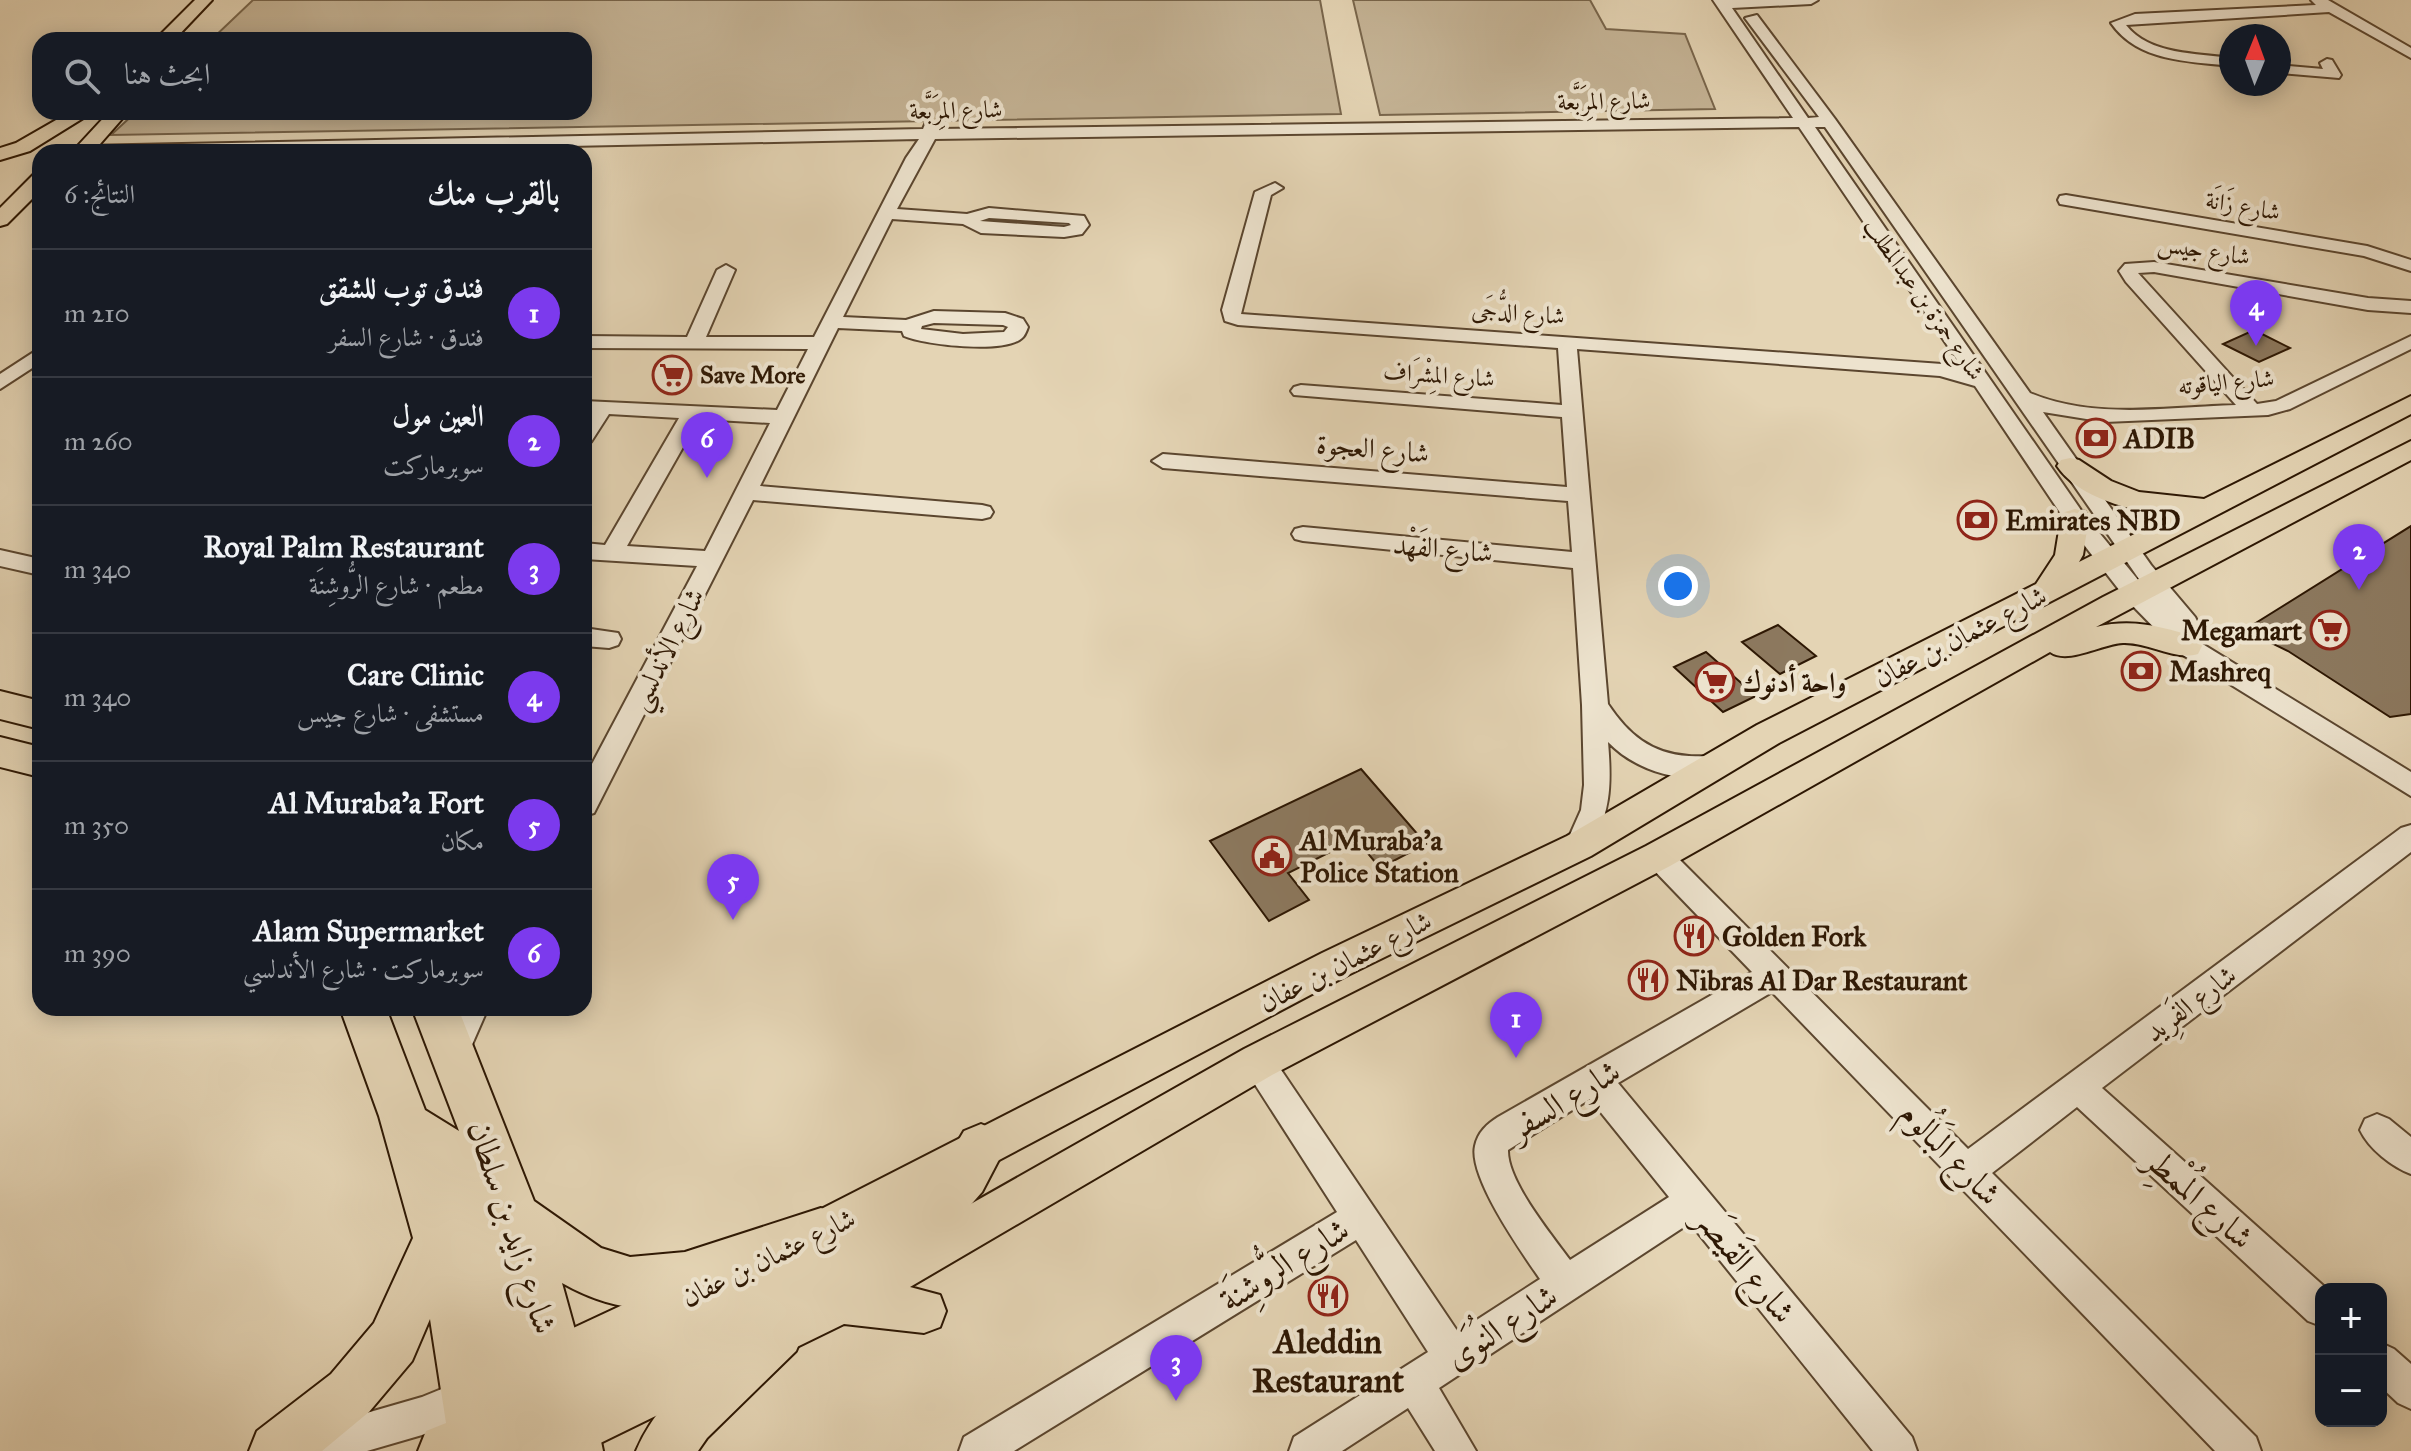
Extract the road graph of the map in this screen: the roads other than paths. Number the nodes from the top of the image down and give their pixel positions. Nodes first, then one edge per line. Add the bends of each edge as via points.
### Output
1 (1811, 0) edge
2 (1731, 2) edge
3 (2324, 4) edge
4 (211, 5) edge
5 (199, 30) dead end
6 (175, 32) edge
7 (2411, 54) edge
8 (2219, 60) edge
9 (2327, 63) dead end
10 (2291, 70) edge
11 (1814, 119) junction
12 (72, 120) edge
13 (84, 120) edge
14 (96, 120) edge
15 (110, 120) edge
16 (925, 130) junction
17 (970, 134) junction
18 (871, 135) junction
19 (77, 144) edge
20 (77, 144) edge
21 (82, 144) edge
22 (330, 144) edge
23 (519, 144) edge
24 (0, 157) edge
25 (914, 158) junction
26 (32, 164) edge
27 (32, 166) edge
28 (32, 170) edge
29 (0, 171) edge
30 (32, 174) edge
31 (1275, 188) dead end
32 (0, 197) edge
33 (2066, 200) dead end
34 (32, 203) edge
35 (888, 214) junction
36 (970, 219) junction
37 (0, 220) edge
38 (0, 235) edge
39 (2411, 266) edge
40 (726, 270) dead end
41 (2411, 307) edge
42 (832, 322) junction
43 (910, 326) dead end
44 (592, 342) edge
45 (694, 342) junction
46 (2411, 342) edge
47 (821, 343) junction
48 (1567, 343) junction
49 (1963, 356) junction
50 (32, 360) edge
51 (1942, 370) junction
52 (1981, 382) junction
53 (0, 383) edge
54 (1301, 391) dead end
55 (2020, 397) junction
56 (2411, 404) edge
57 (593, 408) edge
58 (2252, 411) junction
59 (1572, 412) junction
60 (692, 413) junction
61 (2080, 413) junction
62 (784, 417) junction
63 (2050, 437) junction
64 (2411, 449) edge
65 (1163, 461) dead end
66 (2070, 466) junction
67 (746, 492) junction
68 (1579, 495) junction
69 (2207, 508) junction
70 (982, 512) dead end
71 (2075, 518) junction
72 (1303, 534) dead end
73 (592, 552) edge
74 (612, 553) junction
75 (0, 558) edge
76 (712, 559) junction
77 (2110, 559) junction
78 (1584, 561) junction
79 (32, 565) edge
80 (0, 574) edge
81 (32, 581) edge
82 (2144, 590) junction
83 (2045, 594) junction
84 (2187, 646) junction
85 (2018, 658) junction
86 (0, 705) edge
87 (1595, 705) junction
88 (32, 713) edge
89 (0, 752) edge
90 (2365, 755) junction
91 (32, 760) edge
92 (1717, 766) junction
93 (2411, 785) edge
94 (592, 790) edge
95 (2411, 836) edge
96 (1579, 846) junction
97 (1658, 856) junction
98 (1776, 974) junction
99 (366, 1016) edge
100 (438, 1016) edge
101 (469, 1016) edge
102 (453, 1053) junction
103 (1258, 1062) junction
104 (1594, 1079) junction
105 (2078, 1087) junction
106 (408, 1126) junction
107 (2377, 1130) dead end
108 (981, 1148) junction
109 (2411, 1158) edge
110 (1968, 1170) junction
111 (1693, 1201) junction
112 (1361, 1217) junction
113 (515, 1218) junction
114 (821, 1233) junction
115 (440, 1236) junction
116 (1565, 1285) junction
117 (842, 1302) junction
118 (2315, 1303) edge
119 (924, 1311) dead end
120 (777, 1332) junction
121 (1453, 1357) junction
122 (2387, 1368) edge
123 (1414, 1383) junction
124 (2411, 1390) edge
125 (519, 1424) edge
126 (993, 1446) edge
127 (277, 1451) edge
128 (301, 1451) edge
129 (664, 1451) edge
130 (1308, 1451) edge
131 (1457, 1451) edge
132 (1898, 1451) edge
133 (2242, 1451) edge

1 - 2 street
2 - 11 street, شارع حمزة بن عبدالمطلب
2 - 11 street, شارع حمزة بن عبدالمطلب
3 - 7 street
3 - 8 street via 2118,23 2150,48
4 - 5 main road
4 - 6 main road
9 - 10 street via 2334,75
11 - 16 street, شارع المِرَبَّعة
11 - 17 street, شارع المِرَبَّعة
11 - 49 street, شارع حمزة بن عبدالمطلب
11 - 55 street, شارع حمزة بن عبدالمطلب via 1882,200
12 - 24 main road
13 - 19 main road
14 - 20 main road
15 - 21 main road
16 - 17 street, شارع المِرَبَّعة
16 - 18 street, شارع المِرَبَّعة
16 - 22 street, شارع المِرَبَّعة
16 - 25 street, شارع الأندلسي via 922,150
17 - 25 street
18 - 23 street, شارع المِرَبَّعة
18 - 25 street
24 - 26 main road
25 - 35 street, شارع الأندلسي
27 - 29 main road
28 - 32 main road
30 - 37 main road
31 - 48 street, شارع الدُّجَى via 1263,192 1232,317
33 - 39 street, شارع زَانَة via 2367,251
34 - 38 main road
35 - 36 street
35 - 42 street, شارع الأندلسي
36 - 36 street via 981,228 1064,232 1080,225 1069,218 985,213
40 - 45 street
41 - 58 street, شارع جيس via 2154,267 2131,268 2132,278
42 - 43 street
42 - 47 street, شارع الأندلسي
44 - 45 street
45 - 47 street
46 - 58 street, شارع الياقوته via 2283,405
47 - 62 street, شارع الأندلسي
48 - 51 street, شارع الدُّجَى
48 - 59 street
49 - 51 street via 1957,365
49 - 52 street, شارع حمزة بن عبدالمطلب
50 - 53 street
51 - 52 street, شارع الدُّجَى
52 - 71 street, شارع حمزة بن عبدالمطلب
54 - 59 street, شارع المِشْرَاف
55 - 61 street, شارع الياقوته via 2048,409
55 - 63 street, شارع حمزة بن عبدالمطلب
56 - 69 main road, شارع عثمان بن عفان
57 - 60 street
58 - 61 street, شارع الياقوته
59 - 68 street
60 - 62 street
60 - 74 street
61 - 63 street via 2058,422
62 - 67 street, شارع الأندلسي
63 - 66 street, شارع حمزة بن عبدالمطلب
64 - 82 main road, شارع عثمان بن عفان
65 - 68 street, شارع العجوة
66 - 69 main road via 2099,487 2150,506
66 - 77 street, شارع حمزة بن عبدالمطلب
67 - 70 street
67 - 76 street, شارع الأندلسي
68 - 78 street
69 - 77 main road, شارع عثمان بن عفان
71 - 77 street, شارع حمزة بن عبدالمطلب
71 - 83 main road via 2069,555
72 - 78 street, شارع الفَهْد
73 - 74 street
74 - 76 street
75 - 79 street
76 - 94 street, شارع الأندلسي
77 - 82 street, شارع حمزة بن عبدالمطلب
77 - 83 main road, شارع عثمان بن عفان
77 - 85 main road via 2109,584 2028,631
78 - 87 street
80 - 81 street
82 - 84 street
82 - 85 main road, شارع عثمان بن عفان
82 - 90 street via 2205,641 2347,737
83 - 92 main road, شارع عثمان بن عفان via 1768,734
84 - 85 main road via 2146,632 2118,631
84 - 90 street
85 - 97 main road, شارع عثمان بن عفان
86 - 88 highway
87 - 92 street via 1609,728 1637,754 1662,765
87 - 96 street via 1597,796
89 - 91 highway
90 - 93 street
92 - 96 main road, شارع عثمان بن عفان
95 - 105 street, شارع الفَرِيد
96 - 108 main road, شارع عثمان بن عفان via 1335,964
97 - 98 street, شارع البَالُوم
97 - 103 main road, شارع عثمان بن عفان
98 - 104 street, شارع السفر
98 - 110 street, شارع البَالُوم
99 - 106 highway
100 - 102 highway, شارع زايد بن سلطان
101 - 102 street
102 - 113 highway, شارع زايد بن سلطان
103 - 112 street
103 - 117 main road, شارع عثمان بن عفان
104 - 111 street, شارع القَيصَر
104 - 116 street, شارع السفر via 1501,1135 1490,1157 1497,1178
105 - 110 street, شارع الفَرِيد
105 - 118 street, شارع المُمْطِر
106 - 115 highway
106 - 125 highway via 448,1152 458,1171
107 - 109 street
108 - 114 main road, شارع عثمان بن عفان
108 - 125 highway via 935,1207
110 - 133 street, شارع البَالُوم
111 - 116 street, شارع النُوَى
111 - 132 street, شارع القَيصَر
112 - 121 street
112 - 126 street, شارع الرُّوشِنَة
113 - 114 highway via 579,1265 611,1280 642,1282 707,1272
113 - 125 highway, شارع زايد بن سلطان
114 - 125 main road, شارع عثمان بن عفان
115 - 125 highway
115 - 127 highway via 393,1342 350,1393
116 - 121 street, شارع النُوَى
117 - 119 main road
117 - 120 main road, شارع عثمان بن عفان
120 - 125 main road, شارع عثمان بن عفان
120 - 129 highway via 687,1418
121 - 123 street, شارع النُوَى
122 - 124 street
123 - 130 street, شارع النُوَى
123 - 131 street
125 - 128 street, شارع عثمان بن عفان via 422,1416

